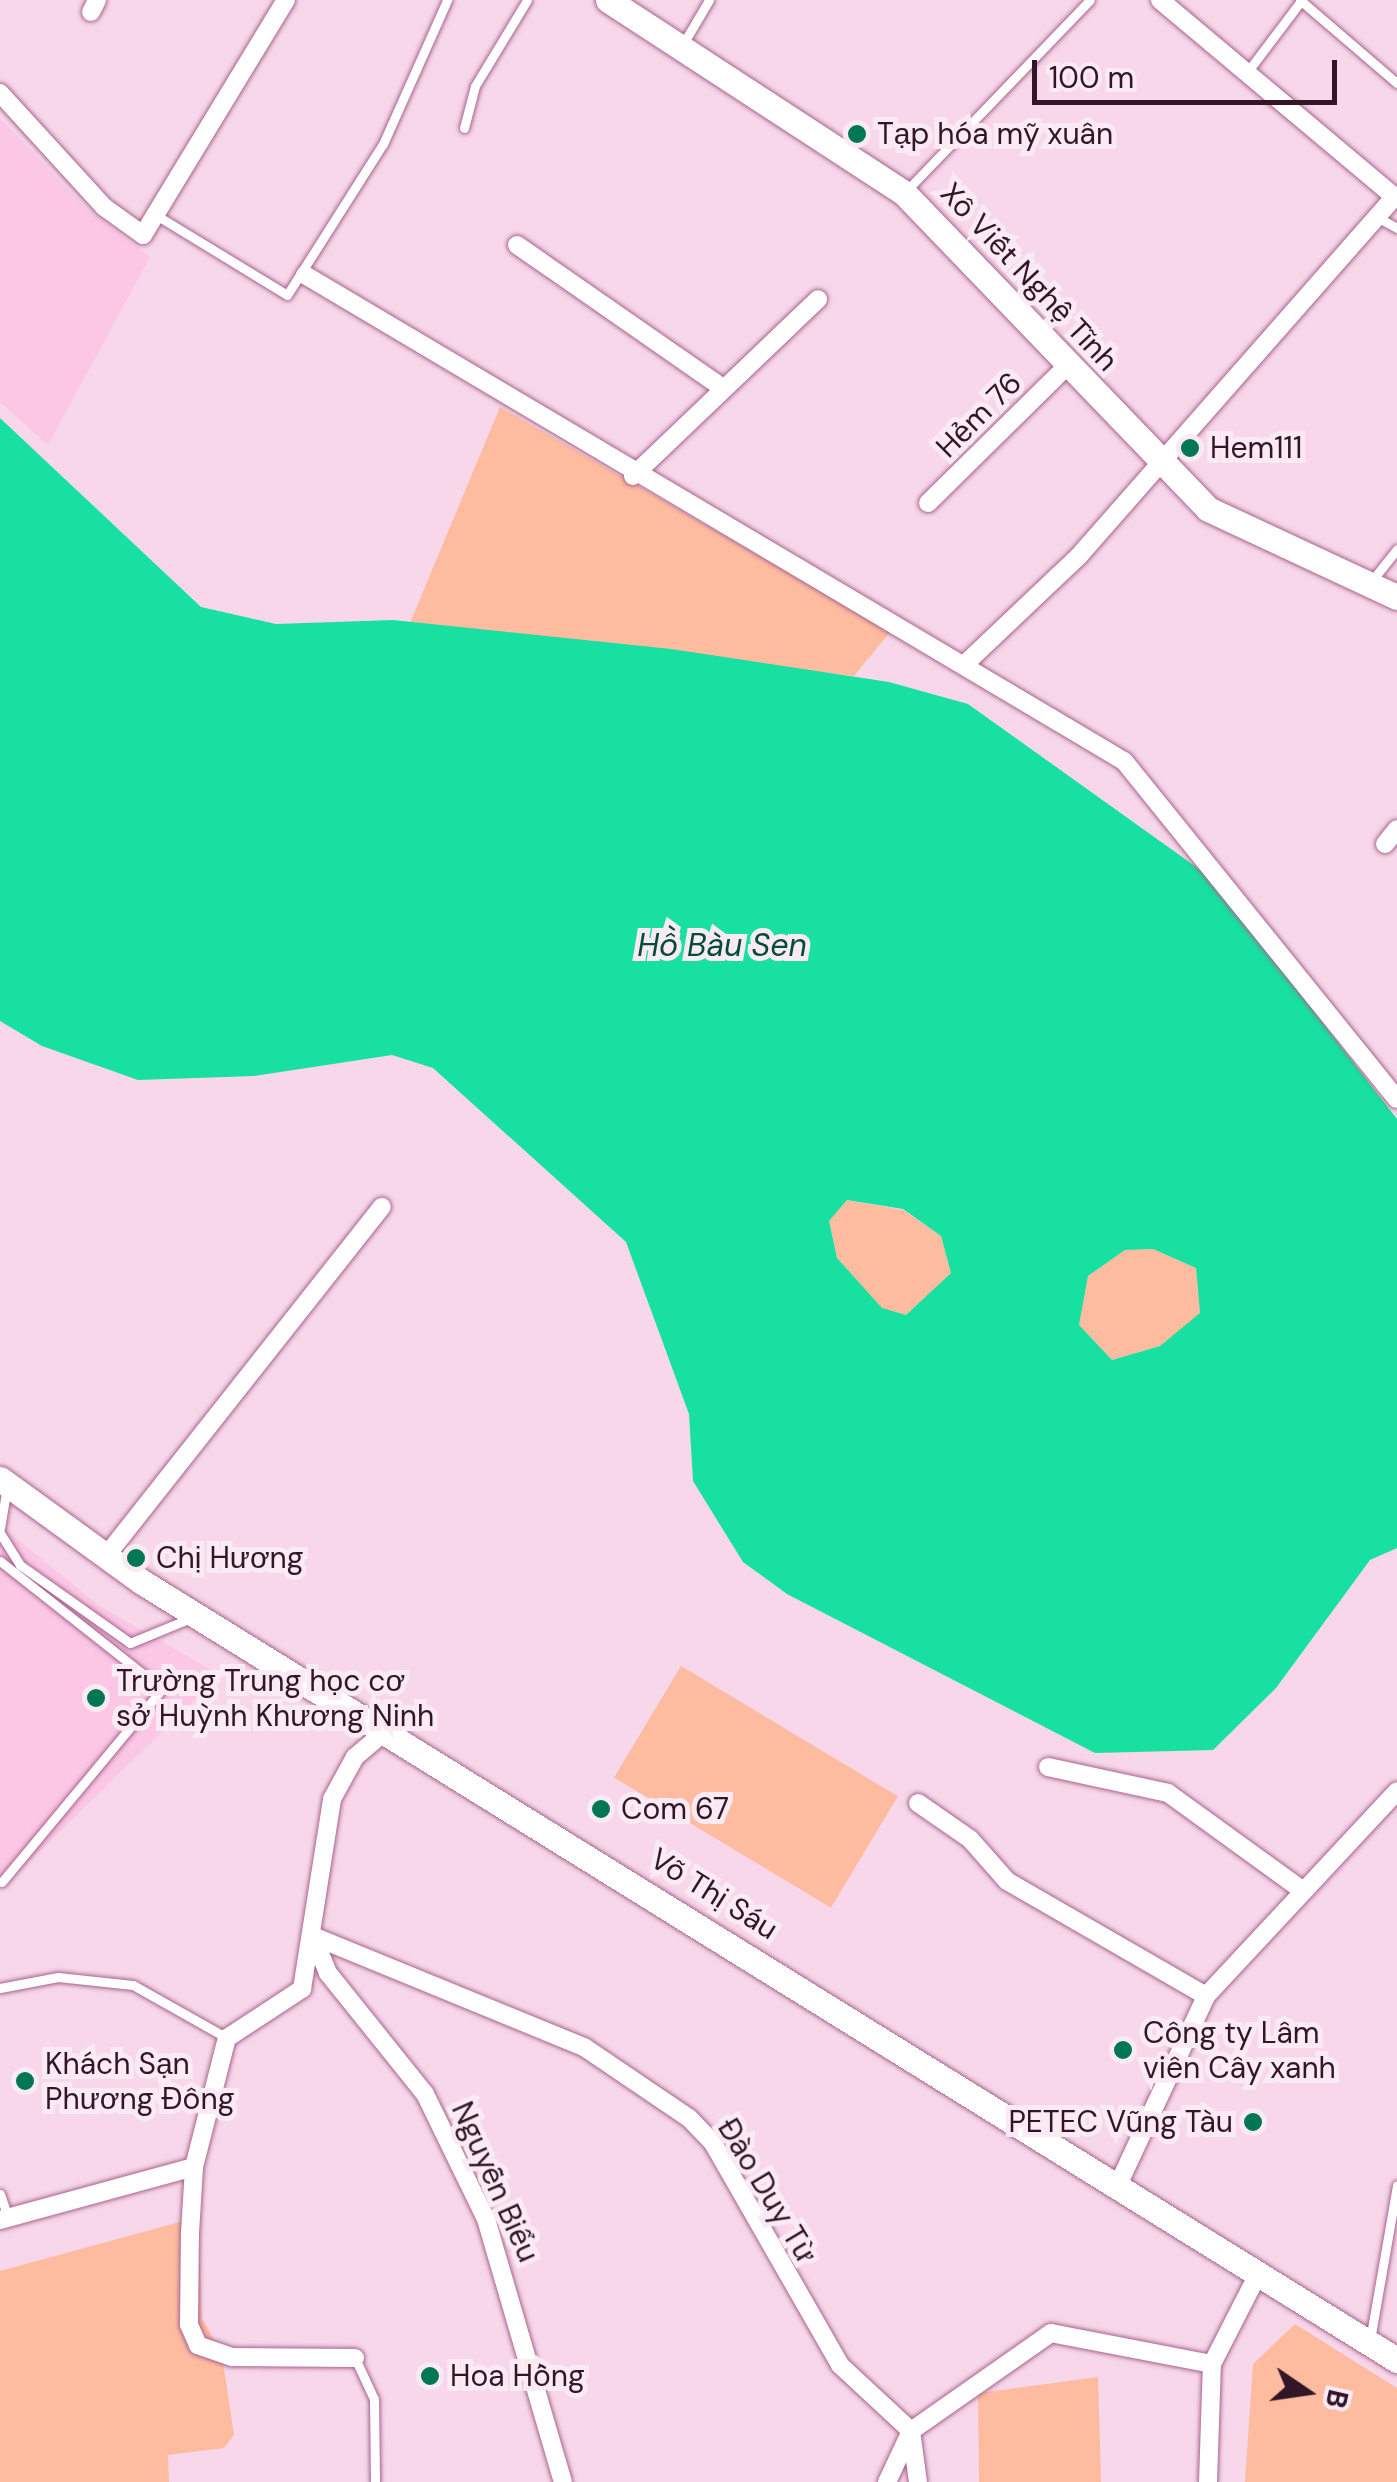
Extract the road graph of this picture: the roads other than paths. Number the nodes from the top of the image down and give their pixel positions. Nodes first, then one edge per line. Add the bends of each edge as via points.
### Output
1 (286, 0) edge
2 (448, 0) edge
3 (527, 0) edge
4 (608, 0) edge
5 (710, 0) edge
6 (1090, 0) edge
7 (1160, 0) edge
8 (1300, 0) edge
9 (682, 46) junction
10 (1245, 75) junction
11 (1397, 83) edge
12 (0, 94) edge
13 (464, 128) dead end
14 (904, 193) junction
15 (1395, 198) edge
16 (156, 215) junction
17 (1376, 216) junction
18 (1397, 228) edge
19 (517, 245) dead end
20 (305, 275) junction
21 (818, 298) dead end
22 (1068, 365) junction
23 (723, 388) junction
24 (1157, 465) junction
25 (632, 476) junction
26 (928, 503) dead end
27 (1397, 549) edge
28 (1368, 585) junction
29 (1397, 597) edge
30 (964, 665) junction
31 (1397, 1099) edge
32 (382, 1207) dead end
33 (4, 1482) edge
34 (0, 1531) edge
35 (106, 1556) junction
36 (0, 1562) edge
37 (195, 1615) junction
38 (388, 1729) junction
39 (1048, 1767) dead end
40 (1397, 1790) edge
41 (918, 1803) dead end
42 (2, 1882) edge
43 (1298, 1887) junction
44 (313, 1936) junction
45 (0, 1988) edge
46 (1206, 1996) junction
47 (227, 2038) junction
48 (194, 2168) junction
49 (1397, 2185) edge
50 (1118, 2186) junction
51 (0, 2194) edge
52 (4, 2218) edge
53 (1256, 2278) junction
54 (1369, 2342) junction
55 (356, 2358) joint
56 (1397, 2360) edge
57 (1212, 2364) junction
58 (910, 2431) junction
59 (374, 2482) edge
60 (564, 2482) edge
61 (887, 2482) edge
62 (918, 2482) edge
63 (1208, 2482) edge

1 - 16 street
2 - 20 lane via 383,144
3 - 13 lane via 475,86
4 - 9 main road, Xô Viết Nghệ Tĩnh
5 - 9 lane
6 - 14 lane
7 - 10 street
8 - 10 lane
8 - 11 lane
9 - 14 main road, Xô Viết Nghệ Tĩnh
10 - 15 street
12 - 16 street via 104,207 144,235
14 - 22 main road, Xô Viết Nghệ Tĩnh
15 - 17 street
16 - 20 lane via 287,295
17 - 18 lane
17 - 24 street
19 - 23 street
20 - 25 street
21 - 23 street
22 - 24 main road, Xô Viết Nghệ Tĩnh
22 - 26 street, Hẻm 76
23 - 25 street
24 - 28 main road, Xô Viết Nghệ Tĩnh via 1253,536
24 - 30 street
25 - 30 street
27 - 28 lane
28 - 29 main road, Xô Viết Nghệ Tĩnh
30 - 31 street via 1124,760
32 - 35 street
33 - 34 lane
33 - 35 main road, Võ Thị Sáu
34 - 37 lane via 20,1564 130,1643
35 - 37 main road, Võ Thị Sáu
36 - 42 lane via 162,1688
37 - 38 main road, Võ Thị Sáu
38 - 44 street via 355,1757 332,1799
38 - 50 main road, Võ Thị Sáu
39 - 43 street via 1168,1793
40 - 43 street
41 - 46 street via 970,1839 1007,1882
43 - 46 street
44 - 47 street via 302,1989
44 - 58 street, Đào Duy Từ via 584,2047 664,2096 714,2143 840,2365
44 - 60 street, Nguyễn Biểu via 328,1974 425,2094 478,2202 533,2356
45 - 47 lane via 58,1977 133,1984
46 - 50 street
47 - 48 street
48 - 52 street
48 - 55 street via 187,2293 198,2345 232,2356
49 - 54 lane
50 - 53 main road, Võ Thị Sáu
51 - 52 lane
53 - 54 main road, Võ Thị Sáu
53 - 57 street
54 - 56 main road, Võ Thị Sáu
55 - 59 lane via 374,2399
57 - 58 street via 1051,2333
57 - 63 street
58 - 61 street
58 - 62 street

